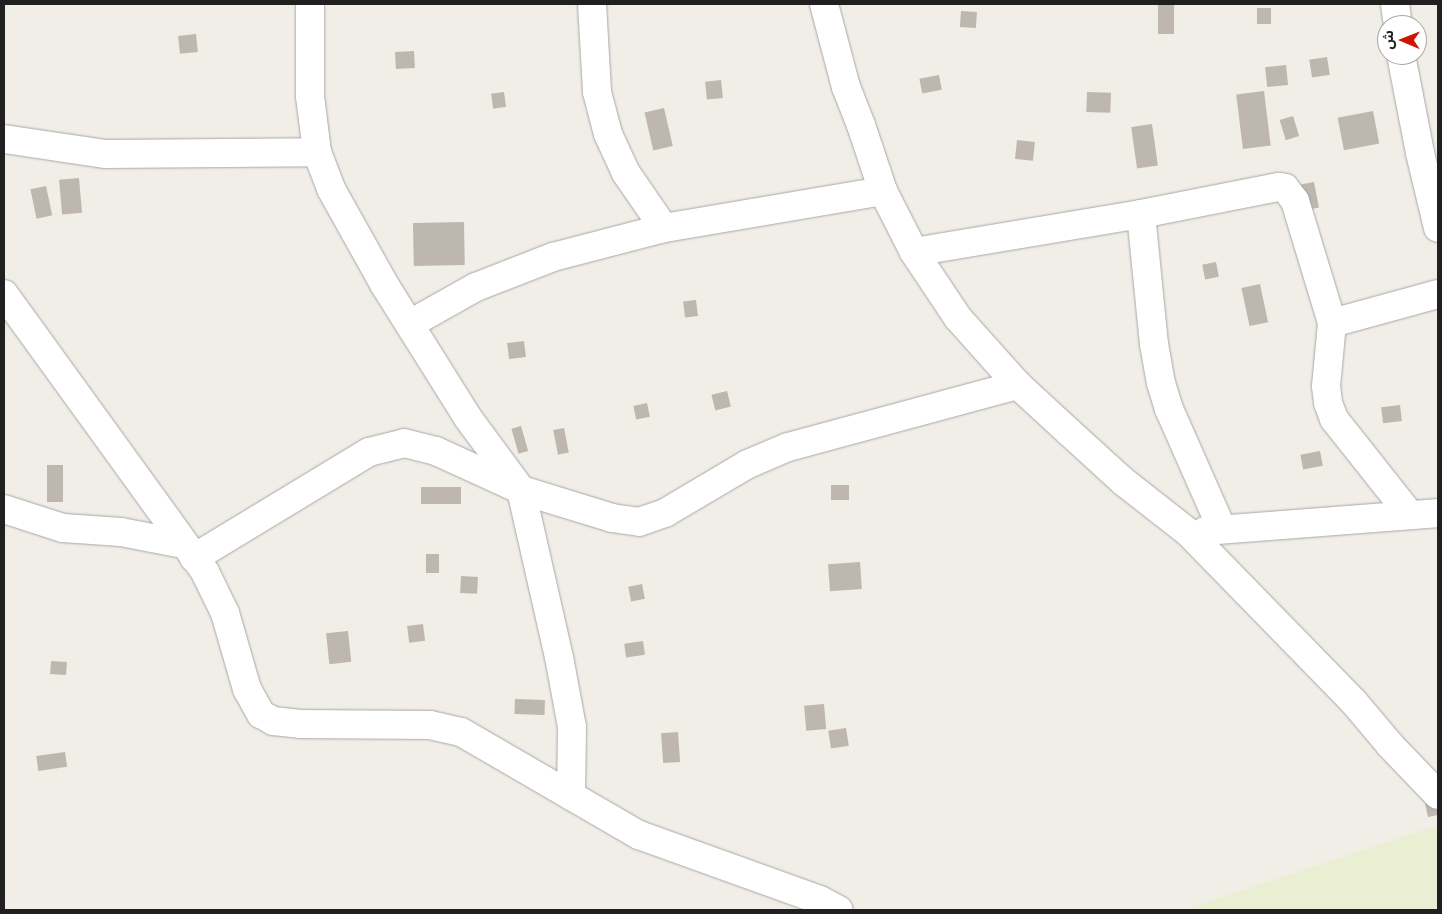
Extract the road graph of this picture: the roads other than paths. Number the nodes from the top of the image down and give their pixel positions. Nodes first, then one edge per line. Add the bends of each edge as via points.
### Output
1 (310, 4) edge
2 (592, 4) edge
3 (824, 4) edge
4 (1403, 65) edge
5 (4, 139) edge
6 (317, 152) junction
7 (883, 191) junction
8 (1141, 214) junction
9 (664, 228) junction
10 (1438, 228) edge
11 (914, 252) junction
12 (4, 294) edge
13 (1438, 294) edge
14 (1332, 323) junction
15 (410, 324) junction
16 (1018, 384) junction
17 (521, 490) junction
18 (4, 510) edge
19 (1438, 513) edge
20 (1410, 515) junction
21 (1222, 529) junction
22 (1189, 533) junction
23 (189, 551) junction
24 (1438, 795) edge
25 (571, 796) junction
26 (839, 910) edge

1 - 6 street via 310,96
2 - 9 street via 597,92 608,134 626,173
3 - 7 street via 846,88
4 - 10 street
5 - 6 street via 106,154
6 - 15 street via 336,197
7 - 9 street
7 - 11 street
8 - 11 street
8 - 14 street via 1286,188 1296,201
8 - 21 street via 1161,383 1169,409
9 - 15 street via 553,257 476,287
11 - 16 street via 958,318
12 - 23 street
13 - 14 street
14 - 20 street via 1326,386 1334,419
15 - 17 street via 468,418
16 - 17 street via 788,447 748,464 665,513 640,522 612,518
16 - 22 street via 1124,482
17 - 23 street via 436,451 404,443 369,452
17 - 25 street via 572,727
18 - 23 street via 63,528 121,532
19 - 20 street
20 - 21 street
21 - 22 street
22 - 24 street
23 - 25 street via 205,572 225,613 246,689 262,714 274,722 430,725 462,732
25 - 26 street via 639,835 820,900

